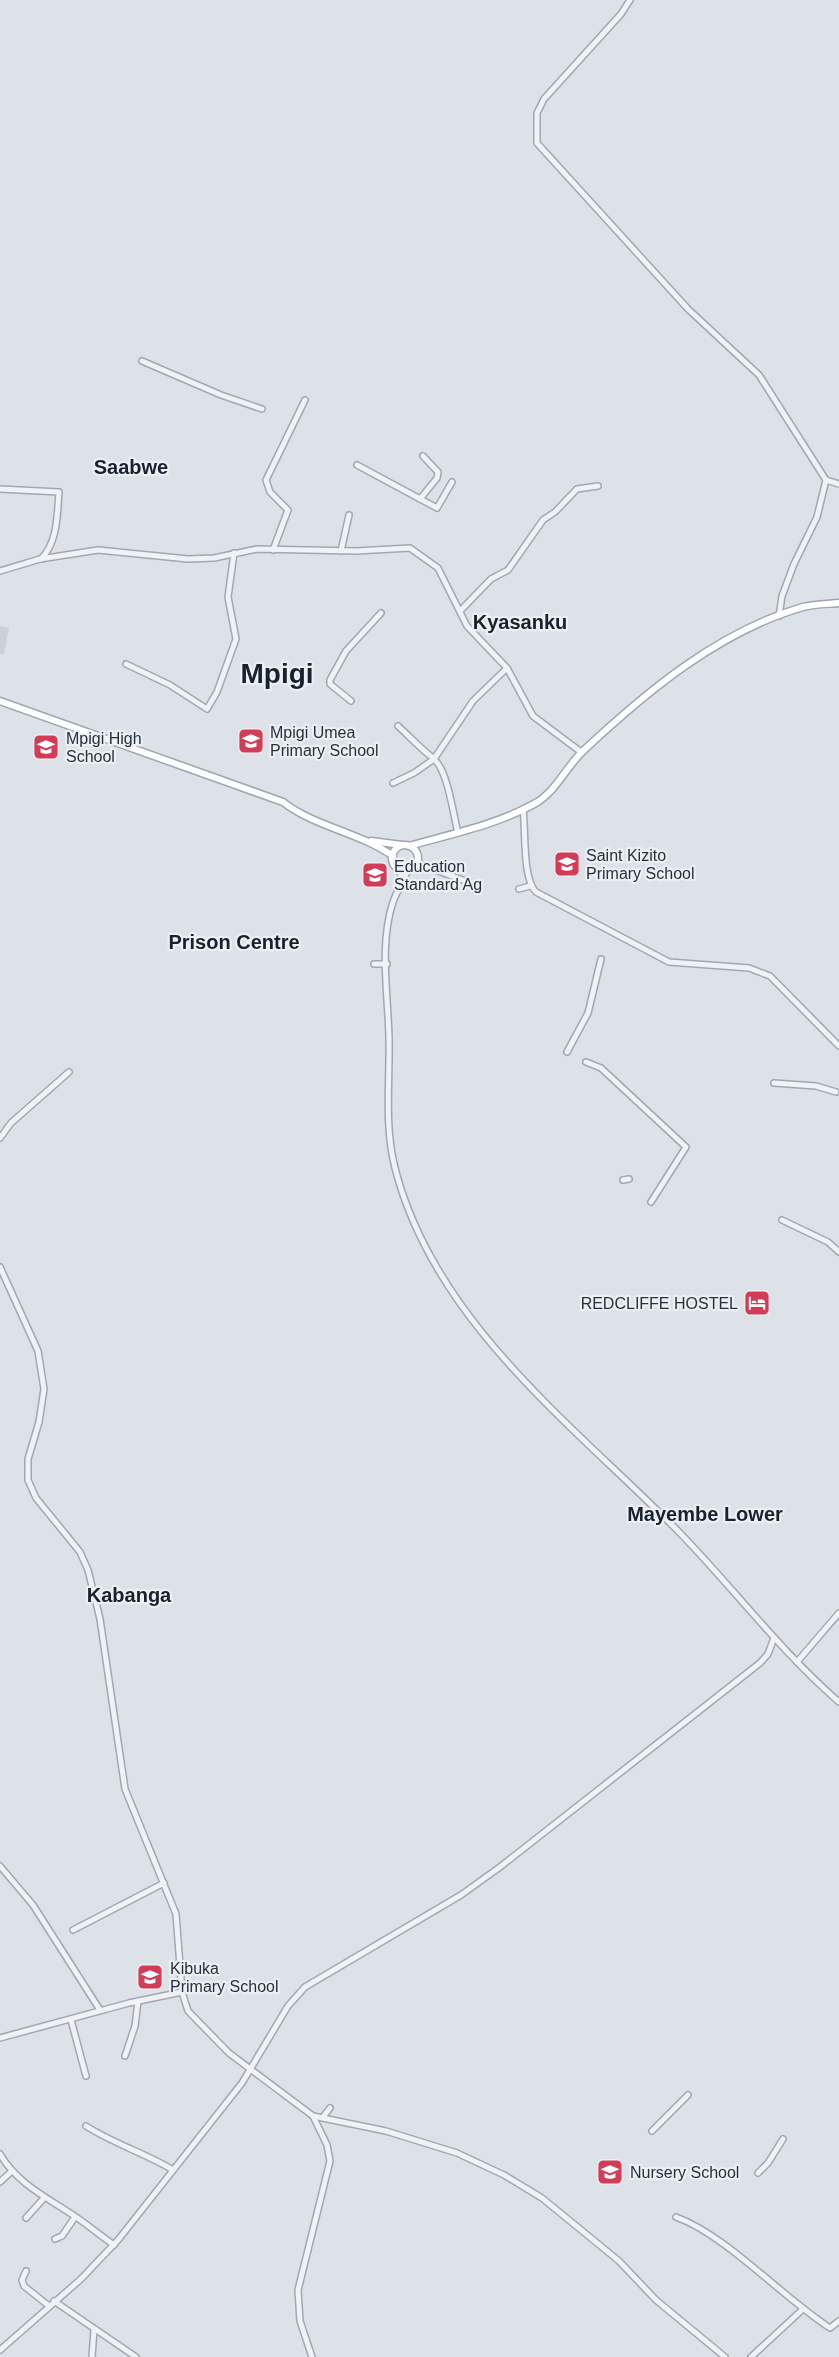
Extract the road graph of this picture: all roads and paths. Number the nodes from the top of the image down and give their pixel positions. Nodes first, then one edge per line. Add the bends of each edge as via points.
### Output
1 (630, 0) edge
2 (142, 361) dead end
3 (305, 400) dead end
4 (262, 409) dead end
5 (423, 456) dead end
6 (357, 465) dead end
7 (826, 480) junction
8 (452, 482) dead end
9 (839, 484) edge
10 (598, 486) dead end
11 (0, 489) edge
12 (420, 499) junction
13 (349, 515) dead end
14 (273, 550) junction
15 (341, 551) junction
16 (234, 553) junction
17 (40, 559) junction
18 (0, 571) edge
19 (839, 603) edge
20 (460, 611) junction
21 (381, 613) dead end
22 (779, 616) junction
23 (126, 664) dead end
24 (507, 668) junction
25 (0, 701) edge
26 (351, 701) dead end
27 (398, 726) dead end
28 (581, 752) junction
29 (434, 759) junction
30 (393, 783) dead end
31 (523, 809) junction
32 (458, 833) junction
33 (364, 840) junction
34 (430, 841) junction
35 (406, 845) junction
36 (418, 854) junction
37 (393, 856) junction
38 (417, 863) junction
39 (399, 869) junction
40 (408, 870) junction
41 (403, 882) junction
42 (468, 882) dead end
43 (530, 886) junction
44 (519, 889) dead end
45 (601, 959) dead end
46 (374, 964) dead end
47 (387, 964) junction
48 (839, 1046) edge
49 (567, 1052) dead end
50 (586, 1062) dead end
51 (69, 1072) dead end
52 (774, 1083) dead end
53 (836, 1092) dead end
54 (0, 1138) edge
55 (651, 1202) dead end
56 (782, 1220) dead end
57 (839, 1252) edge
58 (0, 1267) edge
59 (839, 1613) edge
60 (774, 1638) junction
61 (798, 1662) junction
62 (839, 1702) edge
63 (0, 1866) edge
64 (164, 1883) junction
65 (73, 1930) dead end
66 (182, 1992) junction
67 (138, 2001) junction
68 (100, 2010) junction
69 (71, 2020) junction
70 (0, 2038) edge
71 (125, 2056) dead end
72 (249, 2069) junction
73 (86, 2076) dead end
74 (688, 2095) dead end
75 (330, 2108) dead end
76 (314, 2116) junction
77 (323, 2117) junction
78 (86, 2126) dead end
79 (652, 2131) dead end
80 (783, 2139) dead end
81 (0, 2154) edge
82 (173, 2170) junction
83 (12, 2171) junction
84 (758, 2173) dead end
85 (0, 2182) edge
86 (44, 2198) junction
87 (75, 2217) junction
88 (676, 2217) dead end
89 (26, 2218) dead end
90 (55, 2239) dead end
91 (114, 2245) junction
92 (26, 2271) dead end
93 (51, 2303) junction
94 (802, 2310) junction
95 (839, 2321) edge
96 (94, 2330) junction
97 (0, 2350) edge
98 (92, 2357) edge
99 (136, 2357) edge
100 (312, 2357) edge
101 (725, 2357) edge
102 (751, 2357) edge

1 - 7 street via 544,99 537,113 537,143 688,309 759,375
2 - 4 street
3 - 14 street via 266,480 270,492 288,510
5 - 12 street via 438,472
6 - 12 street
7 - 9 street
7 - 22 street via 817,517 782,596
8 - 12 street via 437,508
10 - 20 street via 577,489 543,520 508,570 491,579
11 - 17 street via 59,492 53,540
13 - 15 street
14 - 15 street
14 - 16 street
15 - 20 street via 410,548 438,568
16 - 17 street via 188,559 98,550
16 - 23 street via 228,597 236,639 207,709
17 - 18 street
19 - 22 main road via 805,606
20 - 24 street via 470,631
21 - 26 street via 346,651 330,680
22 - 28 main road via 740,632 660,685
24 - 28 street via 533,716
24 - 29 street via 473,700
25 - 33 main road via 283,802 297,813
27 - 29 street
28 - 31 main road via 553,789
29 - 30 street
29 - 32 street via 446,782
31 - 32 main road
31 - 43 street
32 - 34 main road
33 - 35 main road
33 - 37 main road
34 - 35 main road
34 - 36 main road
35 - 36 main road
35 - 37 main road via 395,850
36 - 38 main road
37 - 39 main road
38 - 40 main road
38 - 42 street
39 - 40 main road
39 - 41 street
40 - 41 street
41 - 47 street via 393,904 387,934
43 - 44 street
43 - 48 street via 543,897 669,962 749,968 770,976
45 - 49 street via 588,1013
46 - 47 street
47 - 60 street via 387,1099 392,1150 410,1215 430,1253 491,1344 704,1557
50 - 55 street via 601,1068 686,1147
51 - 54 street via 11,1123
52 - 53 street via 816,1086
56 - 57 street via 828,1242
58 - 64 street via 38,1351 44,1389 28,1459 31,1489 69,1536 88,1570 100,1619 125,1790
59 - 61 street
60 - 61 street
60 - 72 street via 760,1663 500,1867 461,1895 305,1987 288,2006
61 - 62 street
63 - 68 street via 33,1905
64 - 65 street
64 - 66 street via 176,1914
66 - 67 street
66 - 72 street via 188,2011 198,2023
67 - 68 street
67 - 71 street
68 - 69 street
69 - 70 street
69 - 73 street
72 - 76 street
72 - 82 street via 235,2093
74 - 79 street
75 - 77 street
76 - 77 street
76 - 100 street via 330,2161 298,2290 300,2321
77 - 101 street via 429,2143 504,2175 542,2198 611,2254 656,2300
78 - 82 street
80 - 84 street
81 - 83 street
82 - 91 street
83 - 85 street
83 - 86 street
86 - 87 street
86 - 89 street
87 - 90 street via 62,2236
87 - 91 street
88 - 94 street via 713,2238
91 - 93 street
92 - 93 street via 24,2286
93 - 96 street
93 - 97 street
94 - 95 street via 830,2328
94 - 102 street
96 - 98 street
96 - 99 street

